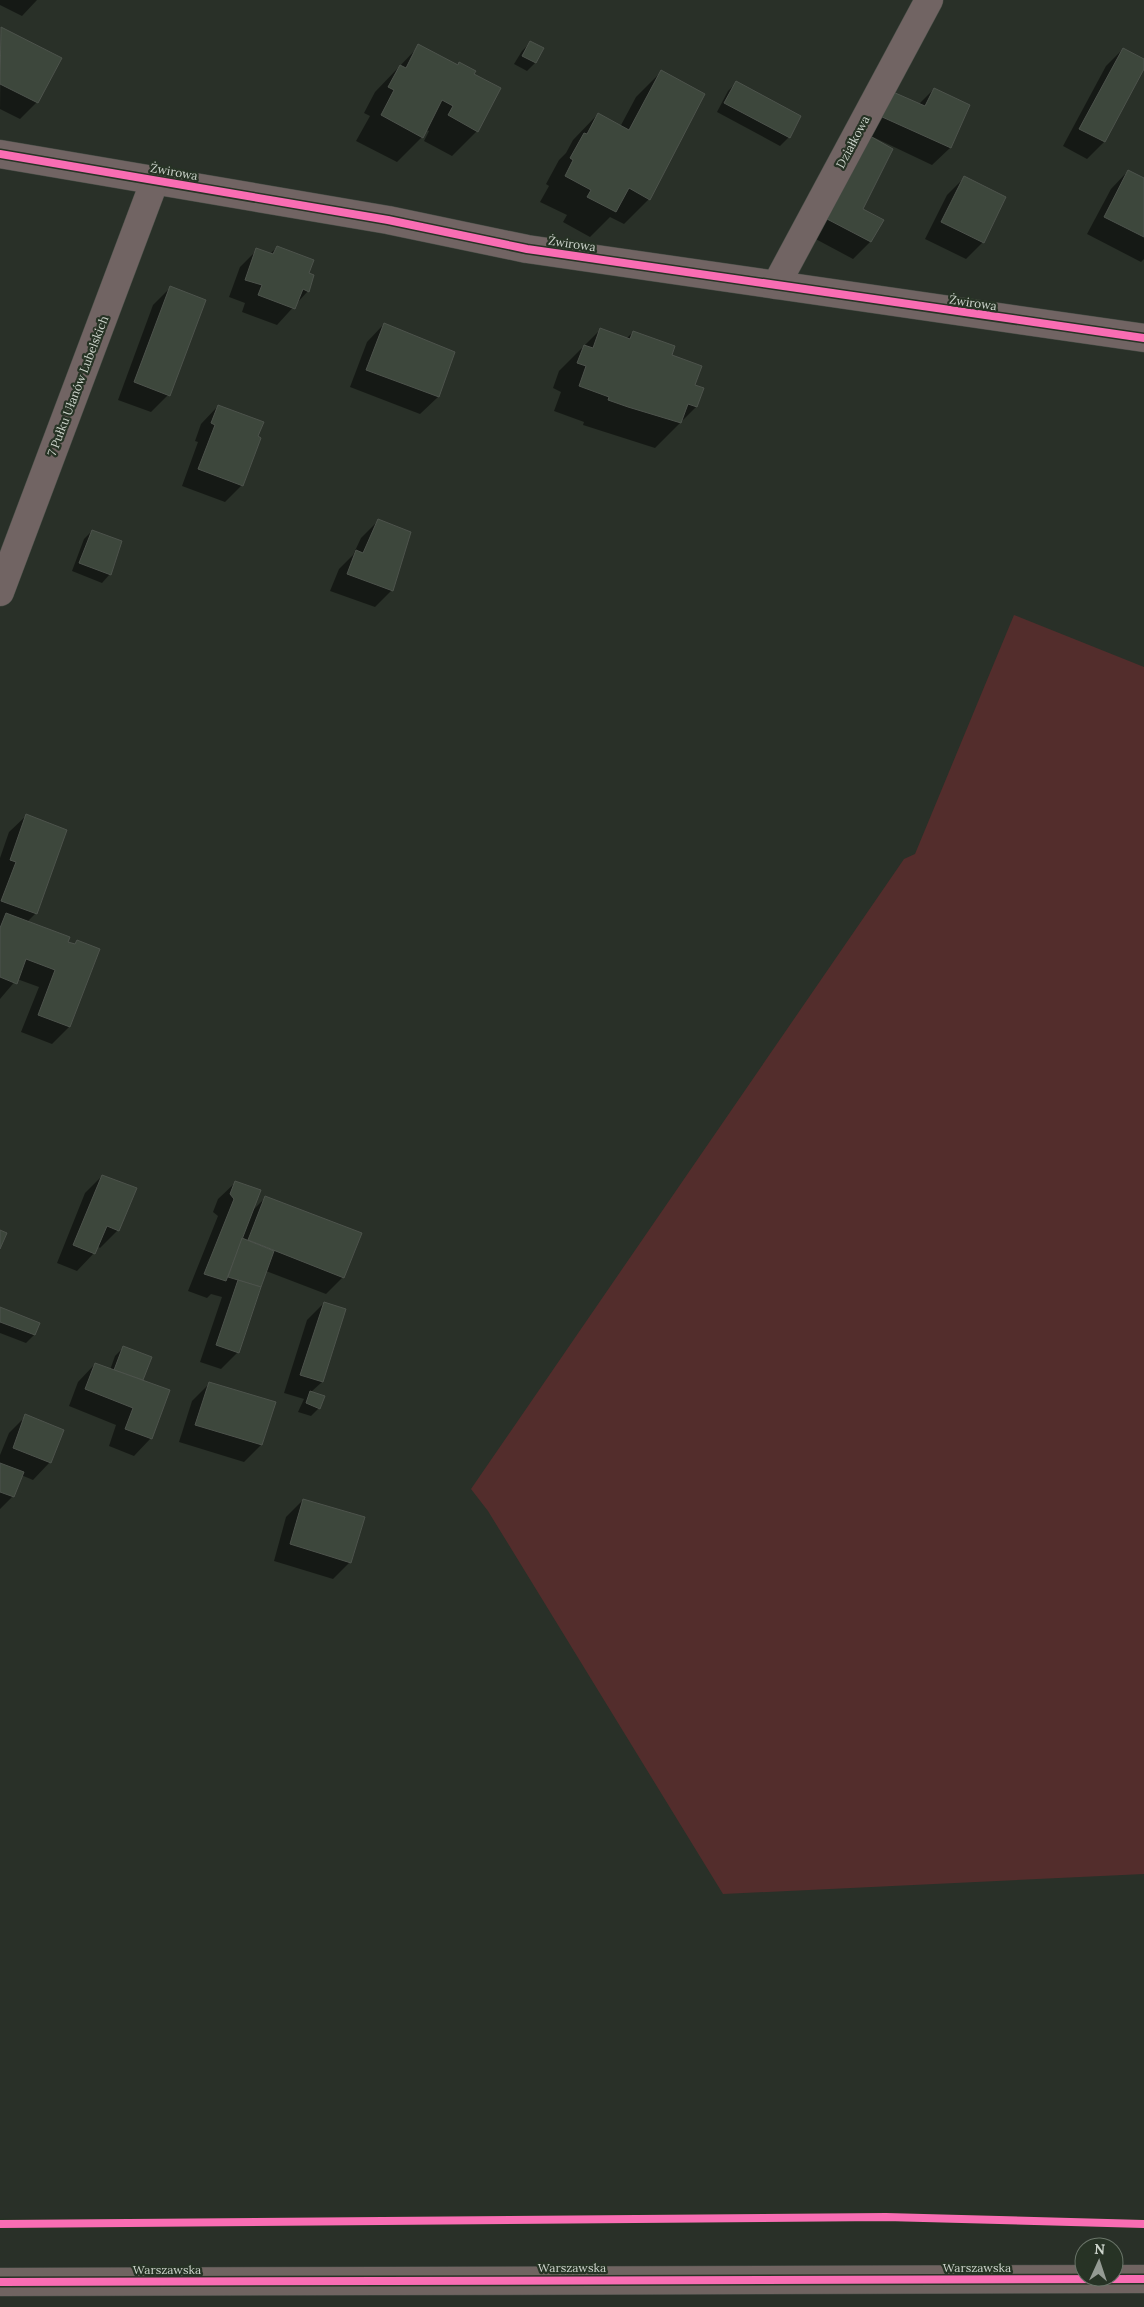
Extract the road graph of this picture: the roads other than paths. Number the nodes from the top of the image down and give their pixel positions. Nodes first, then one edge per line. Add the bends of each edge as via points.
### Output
1 (929, 0) edge
2 (0, 154) edge
3 (155, 180) junction
4 (776, 285) junction
5 (1144, 338) edge
6 (0, 592) edge
7 (1144, 2279) edge
8 (0, 2282) edge

1 - 4 street, Działkowa
2 - 3 street, Żwirowa
3 - 4 street, Żwirowa via 388,220 527,249
3 - 6 street, 7 Pułku Ułanów Lubelskich
4 - 5 street, Żwirowa
7 - 8 main road, Warszawska

